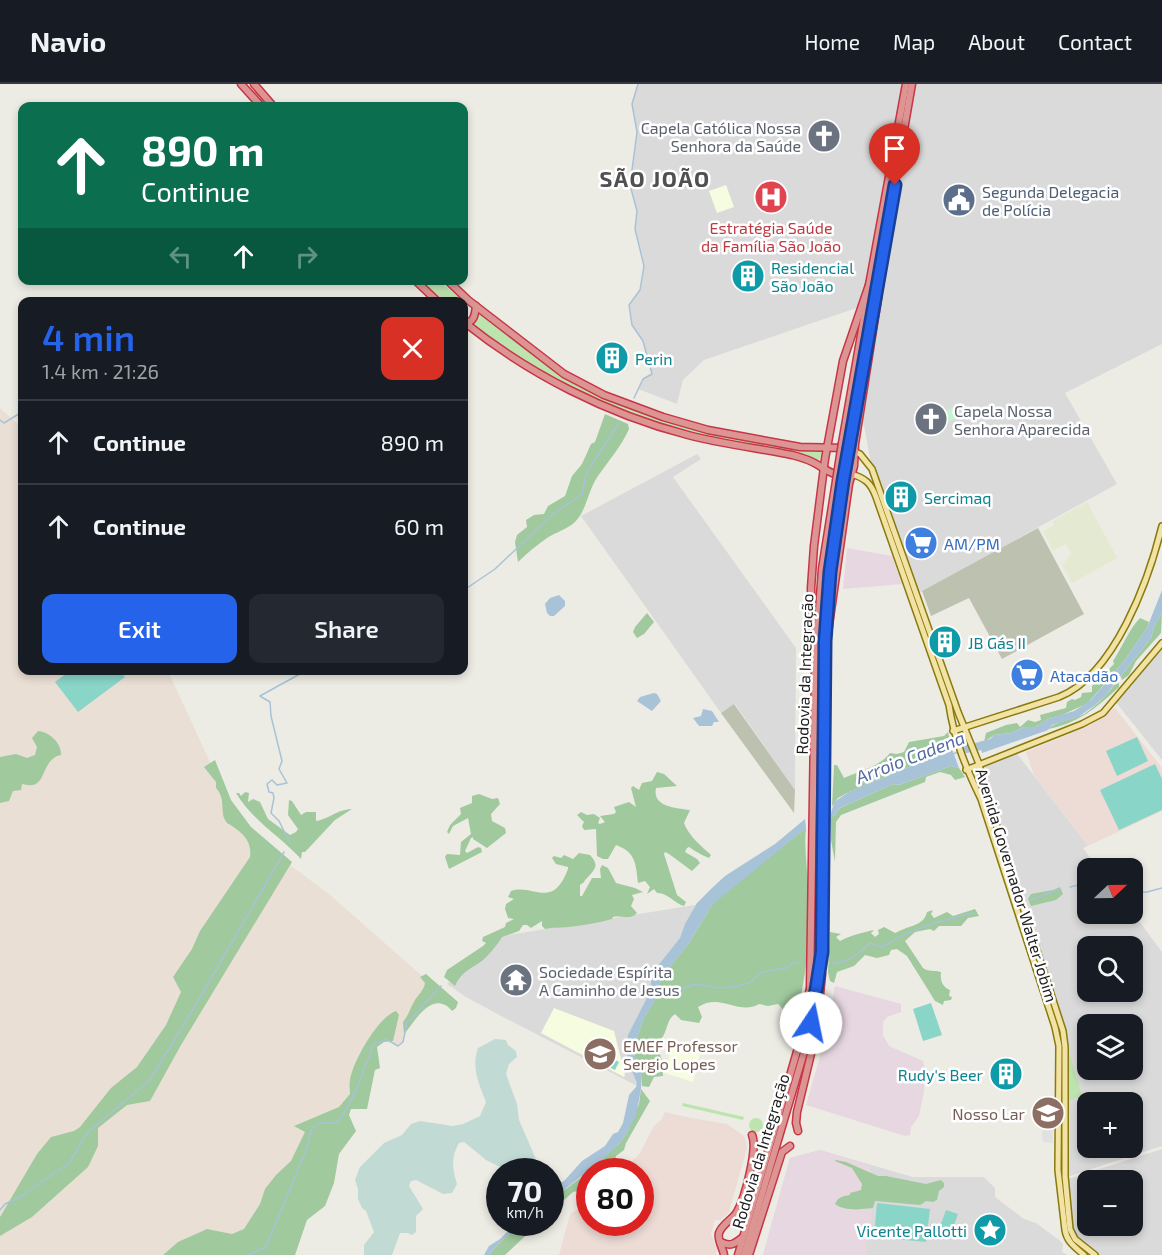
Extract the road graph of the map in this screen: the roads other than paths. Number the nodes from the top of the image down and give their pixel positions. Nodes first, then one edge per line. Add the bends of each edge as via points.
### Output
1 (241, 84) edge
2 (254, 84) edge
3 (906, 84) edge
4 (912, 84) edge
5 (257, 102) edge
6 (270, 102) edge
7 (878, 277) junction
8 (870, 282) junction
9 (420, 285) edge
10 (453, 285) edge
11 (433, 297) edge
12 (467, 297) edge
13 (468, 298) edge
14 (477, 306) junction
15 (468, 322) edge
16 (468, 325) edge
17 (827, 448) junction
18 (855, 452) junction
19 (824, 470) junction
20 (851, 474) junction
21 (840, 481) junction
22 (1162, 526) edge
23 (825, 641) junction
24 (1162, 643) edge
25 (816, 661) junction
26 (965, 726) junction
27 (954, 734) junction
28 (979, 763) junction
29 (965, 767) junction
30 (1035, 954) junction
31 (821, 965) junction
32 (780, 1120) junction
33 (798, 1131) dead end
34 (752, 1135) dead end
35 (790, 1146) dead end
36 (771, 1148) junction
37 (744, 1235) junction
38 (1069, 1236) junction
39 (720, 1242) junction
40 (724, 1255) edge
41 (738, 1255) edge
42 (744, 1255) edge
43 (749, 1255) edge
44 (1084, 1255) edge
45 (1095, 1255) edge

1 - 5 highway
2 - 6 highway
3 - 8 highway
4 - 7 highway
7 - 18 highway
7 - 21 highway, bridge via 850,445
8 - 17 highway via 843,361
8 - 21 highway, bridge via 842,442
9 - 11 highway
10 - 12 highway
13 - 14 highway
14 - 15 highway
14 - 17 highway via 564,374 604,395 708,430 800,447
16 - 19 highway via 544,376 620,412 687,435 805,459
17 - 18 highway
17 - 19 highway
18 - 20 highway
18 - 26 main road, Avenida Governador Walter Jobim via 872,469
19 - 20 highway via 838,476
19 - 25 highway via 811,588
20 - 23 highway
20 - 27 main road, Avenida Governador Walter Jobim via 866,480 876,496 949,705
21 - 23 highway, Rodovia da Integração
21 - 25 highway, Rodovia da Integração via 822,569
22 - 26 main road via 1151,567 1131,615 1086,680 1059,698
23 - 31 highway, Rodovia da Integração
24 - 28 main road via 1103,713
25 - 32 highway, Rodovia da Integração via 810,988
26 - 27 main road
26 - 28 main road, Avenida Governador Walter Jobim
27 - 29 main road, Avenida Governador Walter Jobim
28 - 29 main road
28 - 30 main road, Avenida Governador Walter Jobim
29 - 30 main road, Avenida Governador Walter Jobim via 981,799
30 - 38 main road, Avenida Governador Walter Jobim via 1063,1031 1065,1047
31 - 32 highway, Rodovia da Integração via 808,1039
31 - 33 highway via 819,1014 797,1112
32 - 36 highway, Rodovia da Integração
34 - 39 highway via 754,1150 742,1202 719,1233
35 - 43 highway via 782,1152
36 - 37 highway, Rodovia da Integração
36 - 42 highway, Rodovia da Integração
37 - 39 highway via 729,1246
37 - 41 highway, Rodovia da Integração
38 - 44 main road via 1071,1245
38 - 45 main road
39 - 40 highway

